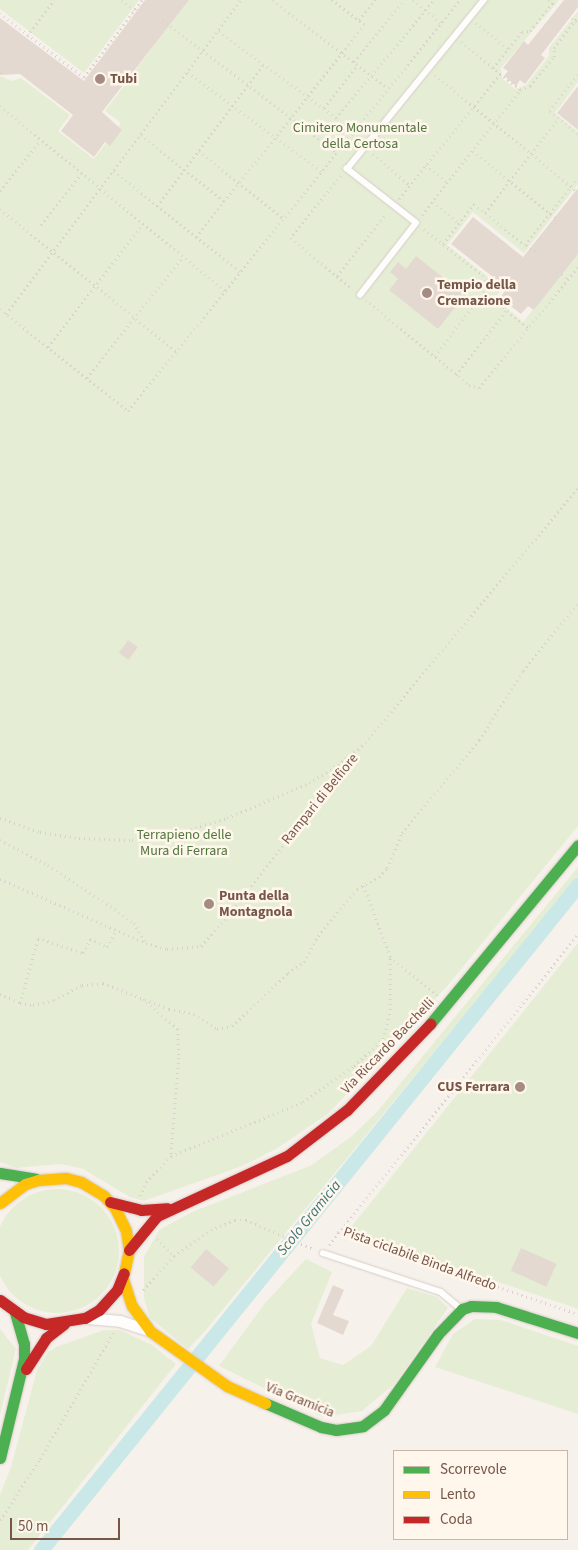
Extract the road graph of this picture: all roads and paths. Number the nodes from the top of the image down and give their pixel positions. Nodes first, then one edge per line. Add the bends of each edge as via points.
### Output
1 (54, 0) edge
2 (122, 0) edge
3 (142, 0) edge
4 (240, 0) edge
5 (273, 0) edge
6 (332, 0) edge
7 (375, 0) edge
8 (404, 0) edge
9 (413, 0) edge
10 (434, 0) edge
11 (460, 0) edge
12 (484, 0) edge
13 (549, 0) edge
14 (554, 2) edge
15 (557, 6) dead end
16 (135, 10) junction
17 (426, 10) junction
18 (0, 13) edge
19 (578, 16) edge
20 (469, 18) junction
21 (573, 19) junction
22 (163, 20) dead end
23 (359, 20) junction
24 (441, 22) junction
25 (578, 23) edge
26 (219, 31) junction
27 (27, 35) junction
28 (454, 37) junction
29 (508, 49) junction
30 (204, 51) junction
31 (342, 53) junction
32 (354, 62) junction
33 (264, 64) junction
34 (358, 65) junction
35 (493, 68) junction
36 (428, 69) junction
37 (188, 72) junction
38 (500, 74) junction
39 (372, 75) junction
40 (578, 75) edge
41 (248, 85) junction
42 (388, 88) junction
43 (520, 90) junction
44 (308, 96) junction
45 (0, 106) edge
46 (232, 106) junction
47 (473, 106) junction
48 (324, 108) junction
49 (291, 117) junction
50 (559, 118) junction
51 (494, 123) junction
52 (578, 134) edge
53 (141, 135) junction
54 (275, 137) junction
55 (41, 140) junction
56 (364, 147) junction
57 (198, 151) junction
58 (473, 151) junction
59 (336, 152) junction
60 (532, 154) junction
61 (426, 165) junction
62 (347, 169) junction
63 (184, 170) junction
64 (114, 171) junction
65 (321, 171) junction
66 (82, 173) junction
67 (578, 178) edge
68 (510, 181) junction
69 (448, 182) junction
70 (238, 183) junction
71 (410, 185) junction
72 (572, 186) junction
73 (100, 188) junction
74 (0, 191) edge
75 (578, 192) edge
76 (224, 201) junction
77 (432, 202) junction
78 (157, 206) junction
79 (393, 206) junction
80 (0, 209) edge
81 (485, 213) junction
82 (550, 214) junction
83 (283, 218) junction
84 (558, 220) dead end
85 (416, 223) junction
86 (460, 223) junction
87 (143, 224) junction
88 (41, 225) dead end
89 (196, 237) junction
90 (443, 244) junction
91 (526, 245) junction
92 (53, 251) junction
93 (535, 252) dead end
94 (183, 256) junction
95 (578, 267) edge
96 (558, 271) dead end
97 (240, 272) junction
98 (337, 276) junction
99 (568, 279) junction
100 (95, 286) junction
101 (225, 290) junction
102 (484, 292) junction
103 (360, 295) junction
104 (0, 309) edge
105 (507, 310) junction
106 (6, 314) junction
107 (134, 318) junction
108 (529, 328) junction
109 (48, 347) junction
110 (176, 351) junction
111 (435, 357) junction
112 (456, 375) junction
113 (87, 378) junction
114 (578, 488) edge
115 (578, 603) edge
116 (368, 739) junction
117 (0, 818) edge
118 (0, 840) edge
119 (578, 845) edge
120 (0, 879) edge
121 (363, 885) junction
122 (116, 931) junction
123 (578, 934) edge
124 (146, 943) junction
125 (390, 957) junction
126 (0, 994) edge
127 (141, 998) junction
128 (20, 1004) junction
129 (449, 1004) junction
130 (171, 1156) junction
131 (0, 1173) edge
132 (38, 1180) junction
133 (139, 1198) dead end
134 (110, 1202) junction
135 (0, 1203) edge
136 (172, 1207) junction
137 (312, 1248) dead end
138 (129, 1250) junction
139 (323, 1253) dead end
140 (123, 1279) junction
141 (0, 1300) edge
142 (132, 1306) junction
143 (462, 1309) junction
144 (15, 1313) junction
145 (578, 1314) edge
146 (85, 1318) junction
147 (120, 1321) junction
148 (64, 1324) junction
149 (150, 1331) junction
150 (578, 1333) edge
151 (22, 1378) junction
152 (0, 1458) edge
153 (0, 1520) edge

1 - 27 path
2 - 16 path
3 - 16 path
4 - 26 path
5 - 31 path
6 - 23 path
7 - 23 path
8 - 32 path
9 - 17 path
10 - 17 path
11 - 24 path
12 - 20 lane
13 - 14 path
14 - 15 path
14 - 29 path via 530,31 522,32
16 - 27 path via 84,77
17 - 24 path
17 - 39 path
18 - 27 path
19 - 21 path
20 - 28 lane
20 - 29 path
21 - 25 path
21 - 43 path via 554,48 554,57 530,86
22 - 30 path
23 - 31 path via 364,25
24 - 42 path
26 - 30 path
26 - 33 path
28 - 35 path
28 - 36 lane
29 - 35 path
30 - 37 path
30 - 41 path
31 - 32 path
31 - 44 path
32 - 34 path
33 - 41 path
33 - 44 path
34 - 39 path
34 - 48 path
35 - 38 path
36 - 47 path
36 - 56 lane
37 - 46 path
37 - 53 path
38 - 43 path
38 - 47 path
39 - 42 path
39 - 48 path via 336,118
40 - 50 path via 550,112
41 - 46 path
41 - 49 path
42 - 59 path
43 - 51 path
44 - 48 path
44 - 49 path
45 - 55 path
46 - 54 path
46 - 57 path
47 - 51 path
47 - 61 path
49 - 54 path
49 - 59 path
50 - 52 path
50 - 60 path
51 - 58 path
51 - 60 path
53 - 63 path
53 - 64 path
54 - 65 path
54 - 70 path
55 - 66 path
55 - 74 path
56 - 62 lane
56 - 71 path
57 - 63 path
57 - 70 path
58 - 68 path
58 - 69 path
59 - 65 path
60 - 68 path
60 - 72 path
61 - 69 path
61 - 71 path
62 - 79 lane
62 - 98 path via 291,238
63 - 76 path
63 - 78 path
64 - 73 path
64 - 78 path
65 - 83 path
66 - 73 path
66 - 88 path
67 - 72 path
68 - 81 path
68 - 82 path
69 - 77 path
70 - 76 path
70 - 83 path
71 - 79 path
72 - 75 path
72 - 82 path
73 - 87 path
73 - 92 path
76 - 89 path
77 - 85 path
77 - 86 path
78 - 89 path
79 - 85 lane
79 - 98 path
80 - 92 path
81 - 86 path via 474,204
81 - 91 path
82 - 84 path
82 - 91 path
83 - 97 path
85 - 90 path
85 - 103 lane
86 - 90 path
87 - 94 path
87 - 100 path
89 - 97 path
90 - 102 path via 483,275 487,283
91 - 93 path
92 - 100 path
92 - 106 path
94 - 101 path
94 - 107 path
95 - 99 path
96 - 99 path
97 - 101 path
98 - 103 path
99 - 108 path
100 - 107 path
100 - 109 path
101 - 110 path
102 - 105 path
102 - 111 path
103 - 111 path
104 - 106 path
105 - 108 path
105 - 112 path
106 - 109 path
107 - 110 path
107 - 113 path
108 - 112 path via 483,386 474,388
109 - 113 path
110 - 113 path via 128,411
111 - 112 path
114 - 116 path, Rampari di Belfiore
115 - 121 path via 523,671 479,740 402,833 387,868 379,877
116 - 117 path via 338,765 308,783 227,818 181,832 132,840 79,838 40,832
116 - 124 path, Rampari di Belfiore via 212,936 201,946 187,949
118 - 124 path via 48,865 119,912 134,923
119 - 129 main road, Via Riccardo Bacchelli
120 - 122 path, Rampari di Belfiore
121 - 125 path
121 - 127 path via 318,936 304,962 232,1026 217,1029 194,1014
122 - 124 path, Rampari di Belfiore
122 - 128 path via 107,946 90,939 83,953 38,938
123 - 145 path, Pista ciclabile Binda Alfredo via 337,1232
125 - 129 path
125 - 130 path via 388,1026 375,1048 325,1088 282,1113
126 - 128 path
127 - 128 path via 93,982 44,1004
127 - 130 path via 178,1029 180,1058
129 - 136 main road, Via Riccardo Bacchelli via 370,1089 304,1146 242,1178
130 - 133 path via 146,1182
131 - 132 main road, Via Gramicia
132 - 134 main road, Via Gramicia via 66,1178 81,1182
132 - 135 main road, Via Gramicia via 25,1184
134 - 136 main road, Via Riccardo Bacchelli via 141,1210
134 - 138 main road, Via Gramicia via 126,1231
136 - 138 main road, Via Riccardo Bacchelli via 147,1225
137 - 142 path via 246,1220 224,1223 174,1256
138 - 140 main road, Via Gramicia
139 - 143 lane via 442,1292
140 - 142 main road, Via Gramicia
140 - 146 main road, Via Gramicia via 108,1302
141 - 144 main road, Via Gramicia
142 - 149 main road, Via Gramicia
143 - 149 main road, Via Gramicia via 438,1334 384,1410 363,1426 350,1430 321,1427 208,1375
143 - 150 main road via 496,1307
144 - 148 main road, Via Gramicia via 33,1321
144 - 151 main road via 24,1344
146 - 147 street, Via Gramicia
146 - 148 main road, Via Gramicia
147 - 149 street, Via Gramicia
147 - 153 path
148 - 151 main road via 37,1348
151 - 152 main road

